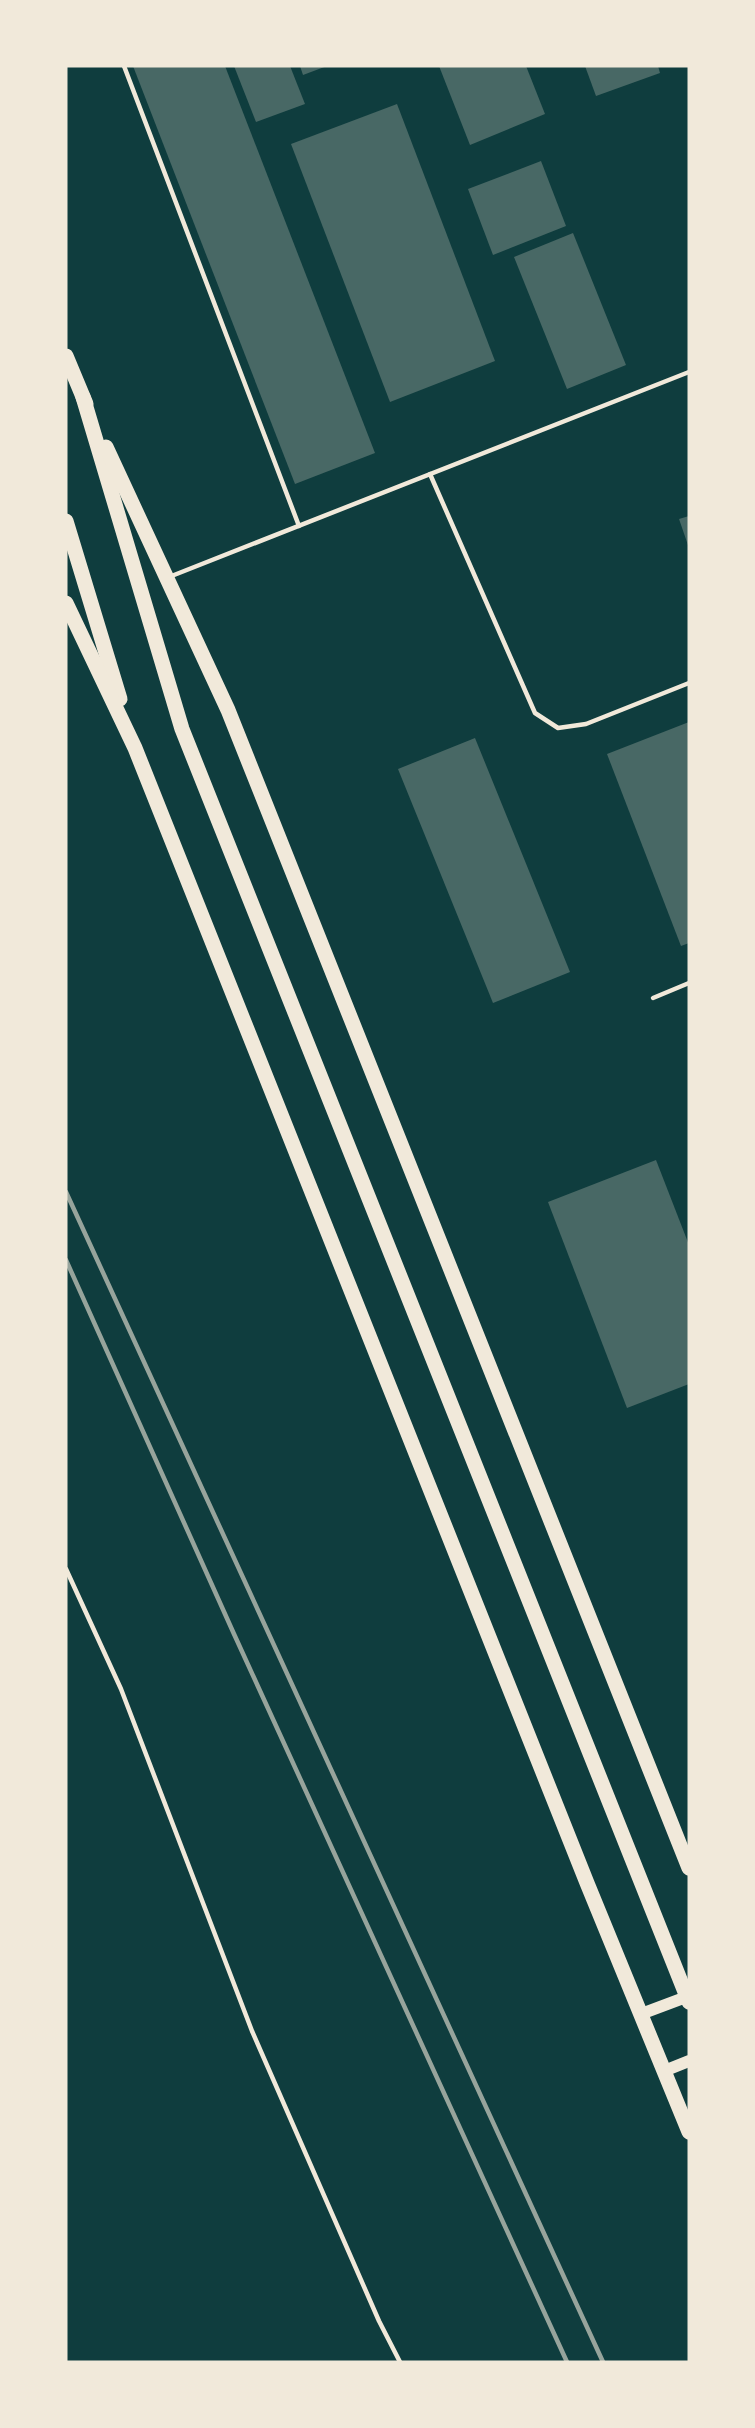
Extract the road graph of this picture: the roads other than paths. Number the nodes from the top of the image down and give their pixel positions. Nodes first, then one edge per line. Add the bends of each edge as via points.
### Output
1 (124, 66) edge
2 (66, 356) edge
3 (689, 372) edge
4 (82, 397) junction
5 (430, 474) junction
6 (66, 521) edge
7 (299, 526) junction
8 (167, 578) junction
9 (66, 603) edge
10 (689, 683) edge
11 (135, 748) junction
12 (689, 983) edge
13 (653, 998) dead end
14 (66, 1569) edge
15 (689, 1868) edge
16 (689, 1996) edge
17 (689, 2002) edge
18 (640, 2014) junction
19 (689, 2061) edge
20 (664, 2071) junction
21 (689, 2132) edge
22 (400, 2362) edge

1 - 7 lane
2 - 4 main road
3 - 5 lane
4 - 8 main road
4 - 17 main road via 182,729
5 - 7 lane
5 - 10 lane via 535,713 558,728 586,724
6 - 11 main road
7 - 8 lane
8 - 15 main road via 232,721
9 - 11 main road
11 - 18 main road
12 - 13 lane
14 - 22 lane via 121,1689 252,2031
16 - 18 main road
18 - 20 main road
19 - 20 main road
20 - 21 main road

